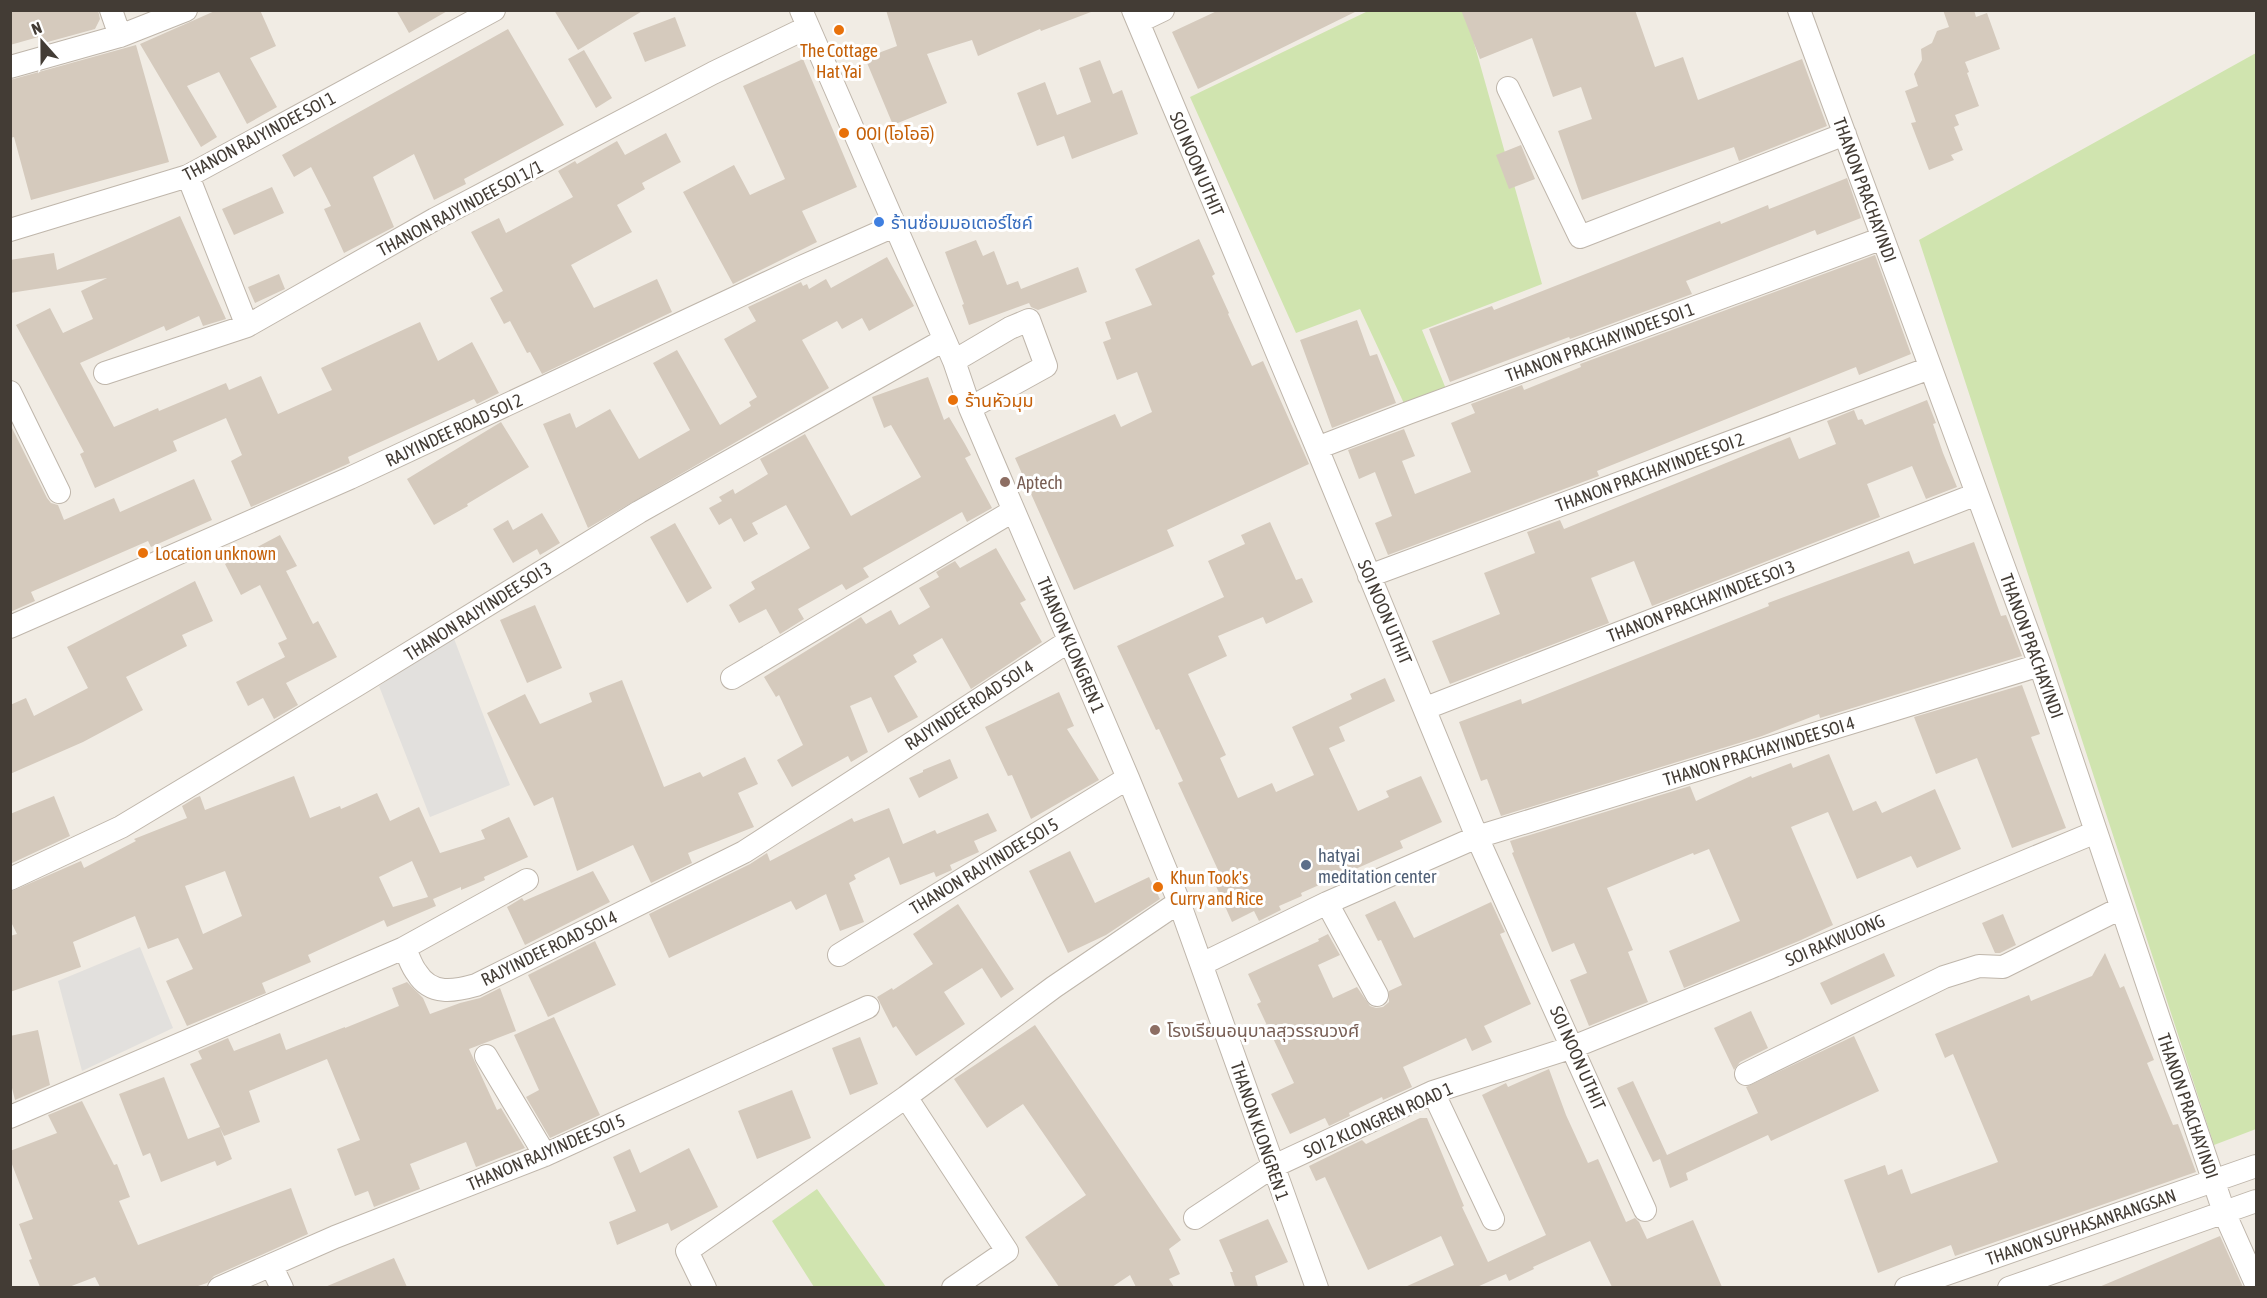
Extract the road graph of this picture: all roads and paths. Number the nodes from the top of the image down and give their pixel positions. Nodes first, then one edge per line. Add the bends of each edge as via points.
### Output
1 (111, 10) edge
2 (186, 10) edge
3 (494, 10) edge
4 (1163, 10) edge
5 (1799, 10) edge
6 (1135, 16) edge
7 (805, 19) edge
8 (120, 36) junction
9 (10, 67) edge
10 (1508, 88) dead end
11 (1845, 134) junction
12 (188, 176) junction
13 (894, 226) junction
14 (10, 230) edge
15 (1883, 238) junction
16 (247, 326) junction
17 (944, 340) junction
18 (954, 361) junction
19 (1930, 368) junction
20 (105, 373) dead end
21 (10, 392) edge
22 (970, 408) junction
23 (1317, 448) junction
24 (59, 492) dead end
25 (1977, 494) junction
26 (1013, 511) junction
27 (1369, 576) junction
28 (10, 627) edge
29 (1069, 641) junction
30 (2040, 665) junction
31 (732, 678) dead end
32 (1426, 708) junction
33 (1128, 778) junction
34 (2096, 832) junction
35 (1477, 837) junction
36 (10, 879) edge
37 (527, 880) dead end
38 (1179, 902) junction
39 (1327, 903) junction
40 (2121, 908) junction
41 (404, 948) junction
42 (839, 955) dead end
43 (1202, 964) junction
44 (1377, 995) dead end
45 (868, 1007) dead end
46 (1573, 1047) junction
47 (486, 1056) dead end
48 (1746, 1074) dead end
49 (1433, 1092) junction
50 (906, 1097) junction
51 (10, 1118) edge
52 (545, 1155) junction
53 (2256, 1166) edge
54 (1272, 1167) junction
55 (2213, 1181) junction
56 (2256, 1201) edge
57 (1645, 1210) dead end
58 (2224, 1212) junction
59 (1195, 1218) dead end
60 (1493, 1219) dead end
61 (271, 1265) junction
62 (2256, 1284) edge
63 (219, 1287) edge
64 (282, 1287) edge
65 (705, 1287) edge
66 (953, 1287) edge
67 (1317, 1287) edge
68 (1906, 1287) edge
69 (2009, 1287) edge

1 - 8 street
2 - 8 street
3 - 12 street, THANON RAJYINDEE SOI 1
4 - 6 street
5 - 11 street, THANON PRACHAYINDI
6 - 23 street, SOI NOON UTHIT
7 - 13 street, THANON KLONGREN 1
7 - 16 street, THANON RAJYINDEE SOI 1/1 via 713,73 435,219
8 - 9 street
10 - 11 street via 1580,237
11 - 15 street, THANON PRACHAYINDI
12 - 14 street, THANON RAJYINDEE SOI 1
12 - 16 street
13 - 17 street, THANON KLONGREN 1
13 - 28 street, RAJYINDEE ROAD SOI 2 via 350,478
15 - 19 street, THANON PRACHAYINDI
15 - 23 street, THANON PRACHAYINDEE SOI 1
16 - 20 street, THANON RAJYINDEE SOI 1/1
17 - 18 street, THANON KLONGREN 1
17 - 36 street, THANON RAJYINDEE SOI 3 via 639,512 121,827
18 - 22 street, THANON KLONGREN 1
18 - 22 street via 1029,320 1046,366
19 - 25 street, THANON PRACHAYINDI
19 - 27 street, THANON PRACHAYINDEE SOI 2
21 - 24 street
22 - 26 street, THANON KLONGREN 1
23 - 27 street, SOI NOON UTHIT
25 - 30 street, THANON PRACHAYINDI
25 - 32 street, THANON PRACHAYINDEE SOI 3
26 - 29 street, THANON KLONGREN 1
26 - 31 street
27 - 32 street, SOI NOON UTHIT
29 - 33 street, THANON KLONGREN 1
29 - 41 street, RAJYINDEE ROAD SOI 4 via 744,852 476,985 454,991 437,990 417,974
30 - 34 street, THANON PRACHAYINDI
30 - 35 street, THANON PRACHAYINDEE SOI 4
32 - 35 street, SOI NOON UTHIT
33 - 38 street, THANON KLONGREN 1
33 - 42 street, THANON RAJYINDEE SOI 5
34 - 40 street, THANON PRACHAYINDI
34 - 46 street, SOI RAKWUONG
35 - 39 street, THANON PRACHAYINDEE SOI 4
35 - 46 street, SOI NOON UTHIT
37 - 41 street
38 - 43 street, THANON KLONGREN 1
38 - 50 street via 1054,987
39 - 43 street, THANON PRACHAYINDEE SOI 4
39 - 44 street
40 - 48 street via 2003,967 1979,966 1944,977
40 - 55 street, THANON PRACHAYINDI
41 - 51 street
43 - 54 street, THANON KLONGREN 1
45 - 52 street, THANON RAJYINDEE SOI 5
46 - 49 street, SOI 2 KLONGREN ROAD 1
46 - 57 street, SOI NOON UTHIT
47 - 52 street
49 - 54 street, SOI 2 KLONGREN ROAD 1
49 - 60 street
50 - 65 street via 687,1251
50 - 66 street via 1007,1251
52 - 61 street, THANON RAJYINDEE SOI 5
53 - 55 street, THANON SUPHASANRANGSAN
54 - 59 street, SOI 2 KLONGREN ROAD 1
54 - 67 street, THANON KLONGREN 1
55 - 58 street, THANON PRACHAYINDI
55 - 68 street, THANON SUPHASANRANGSAN
56 - 58 street, THANON SUPHASANRANGSAN
58 - 62 street, THANON PRACHAYINDI
58 - 69 street, THANON SUPHASANRANGSAN
61 - 63 street, THANON RAJYINDEE SOI 5
61 - 64 street

